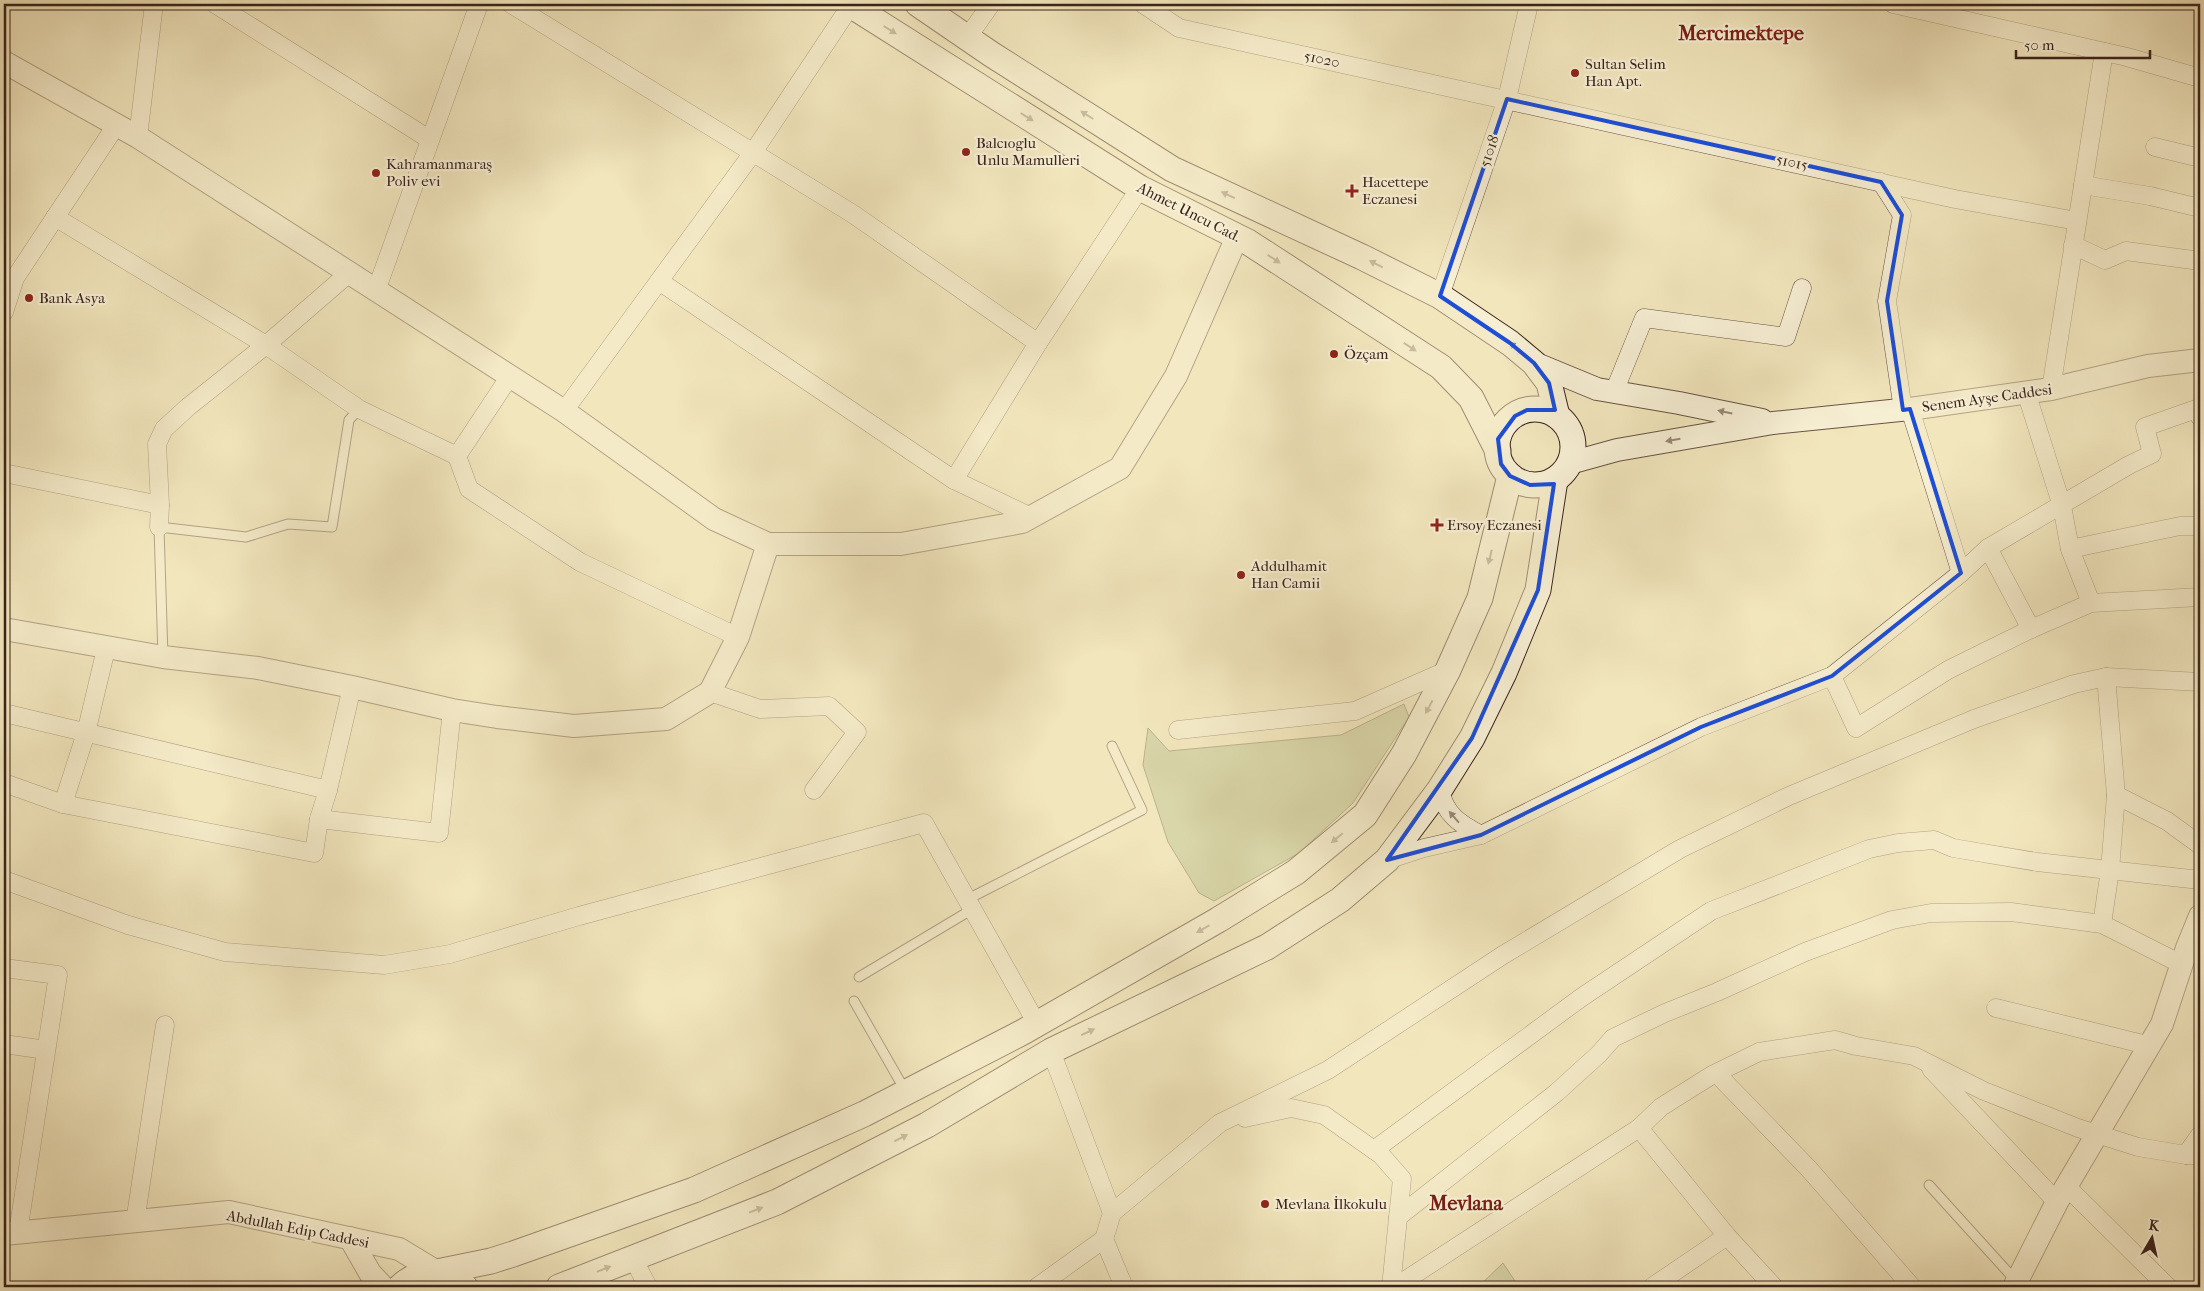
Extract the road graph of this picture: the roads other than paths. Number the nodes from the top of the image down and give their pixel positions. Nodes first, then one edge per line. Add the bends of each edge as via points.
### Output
1 (154, 4) edge
2 (215, 4) edge
3 (478, 4) edge
4 (511, 4) edge
5 (918, 4) edge
6 (991, 4) edge
7 (1143, 4) edge
8 (1530, 4) edge
9 (1893, 4) edge
10 (850, 5) edge
11 (967, 38) junction
12 (2104, 52) junction
13 (4, 62) edge
14 (2200, 78) edge
15 (1507, 99) junction
16 (117, 124) junction
17 (138, 137) junction
18 (428, 140) junction
19 (2155, 147) dead end
20 (752, 154) junction
21 (2200, 158) edge
22 (1881, 182) junction
23 (2083, 185) junction
24 (1140, 188) junction
25 (2200, 208) edge
26 (55, 217) junction
27 (2077, 220) junction
28 (1237, 237) junction
29 (2073, 245) junction
30 (2200, 261) edge
31 (348, 274) junction
32 (9, 275) edge
33 (659, 281) junction
34 (1802, 288) dead end
35 (376, 291) junction
36 (1440, 296) junction
37 (4, 312) edge
38 (1038, 343) junction
39 (266, 345) junction
40 (2200, 360) edge
41 (1534, 363) junction
42 (510, 376) junction
43 (2051, 389) junction
44 (1614, 392) junction
45 (2026, 392) junction
46 (360, 409) junction
47 (1907, 409) junction
48 (564, 411) junction
49 (1557, 416) junction
50 (2200, 417) edge
51 (1773, 423) junction
52 (1498, 451) junction
53 (457, 456) junction
54 (1562, 471) junction
55 (4, 473) edge
56 (1510, 476) junction
57 (954, 480) junction
58 (160, 505) junction
59 (2062, 506) junction
60 (1031, 517) junction
61 (2200, 526) edge
62 (159, 527) junction
63 (768, 544) junction
64 (1988, 548) junction
65 (2070, 549) junction
66 (1961, 573) junction
67 (2200, 597) edge
68 (2091, 604) junction
69 (4, 629) edge
70 (2031, 629) junction
71 (738, 637) junction
72 (106, 649) junction
73 (163, 657) junction
74 (1448, 670) junction
75 (1832, 676) junction
76 (2106, 678) junction
77 (2200, 682) edge
78 (352, 687) junction
79 (710, 692) junction
80 (452, 710) junction
81 (4, 714) edge
82 (1178, 730) dead end
83 (86, 733) junction
84 (1112, 746) dead end
85 (4, 783) edge
86 (1440, 789) junction
87 (328, 790) junction
88 (814, 790) dead end
89 (2116, 794) junction
90 (63, 804) junction
91 (318, 819) junction
92 (1481, 835) junction
93 (2200, 846) edge
94 (1387, 860) junction
95 (2110, 870) junction
96 (4, 880) edge
97 (2200, 880) edge
98 (969, 905) junction
99 (2200, 916) edge
100 (2102, 924) junction
101 (2181, 964) junction
102 (4, 968) edge
103 (859, 976) dead end
104 (854, 1001) dead end
105 (1996, 1008) dead end
106 (1037, 1024) junction
107 (166, 1025) dead end
108 (4, 1044) edge
109 (2151, 1046) junction
110 (46, 1050) junction
111 (1051, 1051) junction
112 (1924, 1062) junction
113 (1717, 1074) junction
114 (907, 1092) junction
115 (1220, 1124) junction
116 (1639, 1128) junction
117 (2099, 1134) junction
118 (2200, 1135) edge
119 (1374, 1150) junction
120 (2193, 1156) edge
121 (1929, 1184) dead end
122 (2062, 1194) junction
123 (1112, 1213) junction
124 (1398, 1217) junction
125 (135, 1222) junction
126 (11, 1233) edge
127 (1726, 1236) junction
128 (350, 1238) junction
129 (1104, 1239) junction
130 (633, 1258) junction
131 (437, 1272) junction
132 (2016, 1285) edge
133 (2165, 1286) edge
134 (383, 1287) edge
135 (400, 1287) edge
136 (465, 1287) edge
137 (559, 1287) edge
138 (648, 1287) edge
139 (1038, 1287) edge
140 (1124, 1287) edge
141 (1391, 1287) edge
142 (1395, 1287) edge
143 (1652, 1287) edge
144 (1774, 1287) edge
145 (1912, 1287) edge

1 - 17 street
2 - 18 street
3 - 18 street
4 - 20 street
5 - 11 main road, Ahmet Uncu Cad.
6 - 11 street
7 - 15 street, 51020 via 1179,28
8 - 15 street, 51018
9 - 12 street
10 - 20 street
10 -> 24 main road, Ahmet Uncu Cad.
36 -> 11 main road, Ahmet Uncu Cad. via 1172,169
12 - 14 street
12 - 23 street
13 - 16 street
15 - 22 street, 51015
15 - 36 street, 51018
16 - 17 street
16 - 26 street
17 - 31 street
18 - 35 street
19 - 21 street
20 - 33 street
20 - 38 street via 853,214
22 - 27 street, 51015 via 1955,199
22 - 47 street via 1902,215 1887,301
23 - 25 street
23 - 27 street
24 - 28 main road, Ahmet Uncu Cad.
24 - 38 street
26 - 32 street
26 - 39 street
27 - 29 street
28 -> 52 main road, Ahmet Uncu Cad. via 1441,367 1471,398
28 - 60 street via 1176,376 1120,468
29 - 30 street via 2105,260 2126,251
29 - 43 street
31 - 35 street
31 - 39 street
32 - 37 street
33 - 48 street
33 - 57 street
34 - 44 street via 1786,337 1644,318
35 - 42 street
41 -> 36 main road, Ahmet Uncu Cad. via 1510,342
38 - 57 street
39 - 46 street
39 - 58 street via 164,429 157,444
40 - 43 street, Senem Ayşe Caddesi via 2148,366
41 - 44 street via 1597,389
41 - 49 main road, Ahmet Uncu Cad. via 1549,383
42 - 48 street
42 - 53 street
43 - 45 street, Senem Ayşe Caddesi
51 -> 44 street
45 - 47 street, Senem Ayşe Caddesi
45 - 59 street
46 - 53 street
46 - 62 lane via 349,420 332,527 288,524 246,537
47 - 51 street, Senem Ayşe Caddesi
47 - 66 street
48 - 63 street via 714,519
49 - 52 main road via 1542,410 1527,410 1514,416 1500,432
49 - 54 main road via 1571,433 1574,450
50 - 59 street via 2198,408 2145,427 2152,454
51 -> 54 street via 1617,450
52 - 56 main road via 1501,464
53 - 71 street via 468,490 572,557
54 - 56 main road via 1543,484 1530,485
54 - 86 main road via 1538,590 1504,673 1472,738
55 - 58 street
56 -> 74 main road via 1480,598
57 - 60 street
58 - 62 street
59 - 64 street
59 - 65 street
60 - 63 street via 1022,522 900,544
61 - 65 street via 2180,526
62 - 73 lane
63 - 71 street
64 - 66 street
64 - 70 street
65 - 68 street
66 - 75 street
67 - 68 street
68 - 70 street
69 - 72 street
70 - 75 street via 1948,670 1856,728
71 - 79 street
72 - 73 street
72 - 83 street
73 - 78 street via 258,668
74 - 82 street via 1355,711
74 -> 106 main road via 1404,754 1365,815 1296,872
75 - 92 street via 1701,727
76 - 77 street
76 - 89 street
76 - 115 street via 2074,684 1974,719 1789,796 1680,849 1503,955 1328,1070
78 - 80 street
78 - 87 street
79 - 80 street via 666,719 574,726
79 - 88 street via 760,709 829,706 857,732
80 - 91 street via 439,833
81 - 83 street
83 - 87 street
83 - 90 street
84 - 98 lane via 1142,810
85 - 90 street
92 -> 86 street via 1457,822 1442,803
86 - 94 main road
87 - 91 street
89 - 93 street via 2167,821
89 - 95 street
90 - 91 street via 314,853
92 - 94 street
111 -> 94 main road via 1267,947 1340,900
95 - 97 street
95 - 100 street
95 - 119 street via 1953,848 1934,840 1898,843 1861,852 1710,911 1582,997
96 - 98 street via 128,925 225,952 384,965 450,954 924,823
98 - 103 lane
98 - 106 street
99 - 101 street
100 - 101 street
100 - 124 street via 2011,912 1931,912 1892,920 1805,952 1613,1038 1556,1093
101 - 109 street via 2162,1024
102 - 110 street via 58,976
104 - 114 lane
105 - 109 street
106 - 114 main road
107 - 125 street
108 - 110 street
109 - 117 street
110 - 126 street
111 - 123 street
130 -> 111 main road via 777,1202 927,1125
112 - 113 street via 1914,1056 1835,1040 1759,1052
112 - 117 street via 1984,1091
112 - 122 street
113 - 116 street via 1661,1107
113 - 145 street via 1809,1169
114 - 131 main road via 694,1190 492,1261
115 - 119 street via 1291,1108 1324,1115
115 - 123 street
116 - 127 street
116 - 142 street
117 - 120 street via 2138,1147
117 - 122 street
118 - 120 street
119 - 124 street via 1402,1179
121 - 132 lane
122 - 132 street
122 - 133 street
123 - 129 street
124 - 141 street
125 - 126 street, Abdullah Edip Caddesi
125 - 128 street, Abdullah Edip Caddesi via 229,1212
127 - 143 street
127 - 144 street
128 - 131 street, Abdullah Edip Caddesi via 399,1249
128 - 134 street via 370,1273
129 - 139 street
129 - 140 street
137 -> 130 main road
130 - 138 street
131 - 135 main road via 423,1272
131 - 136 main road via 450,1275

